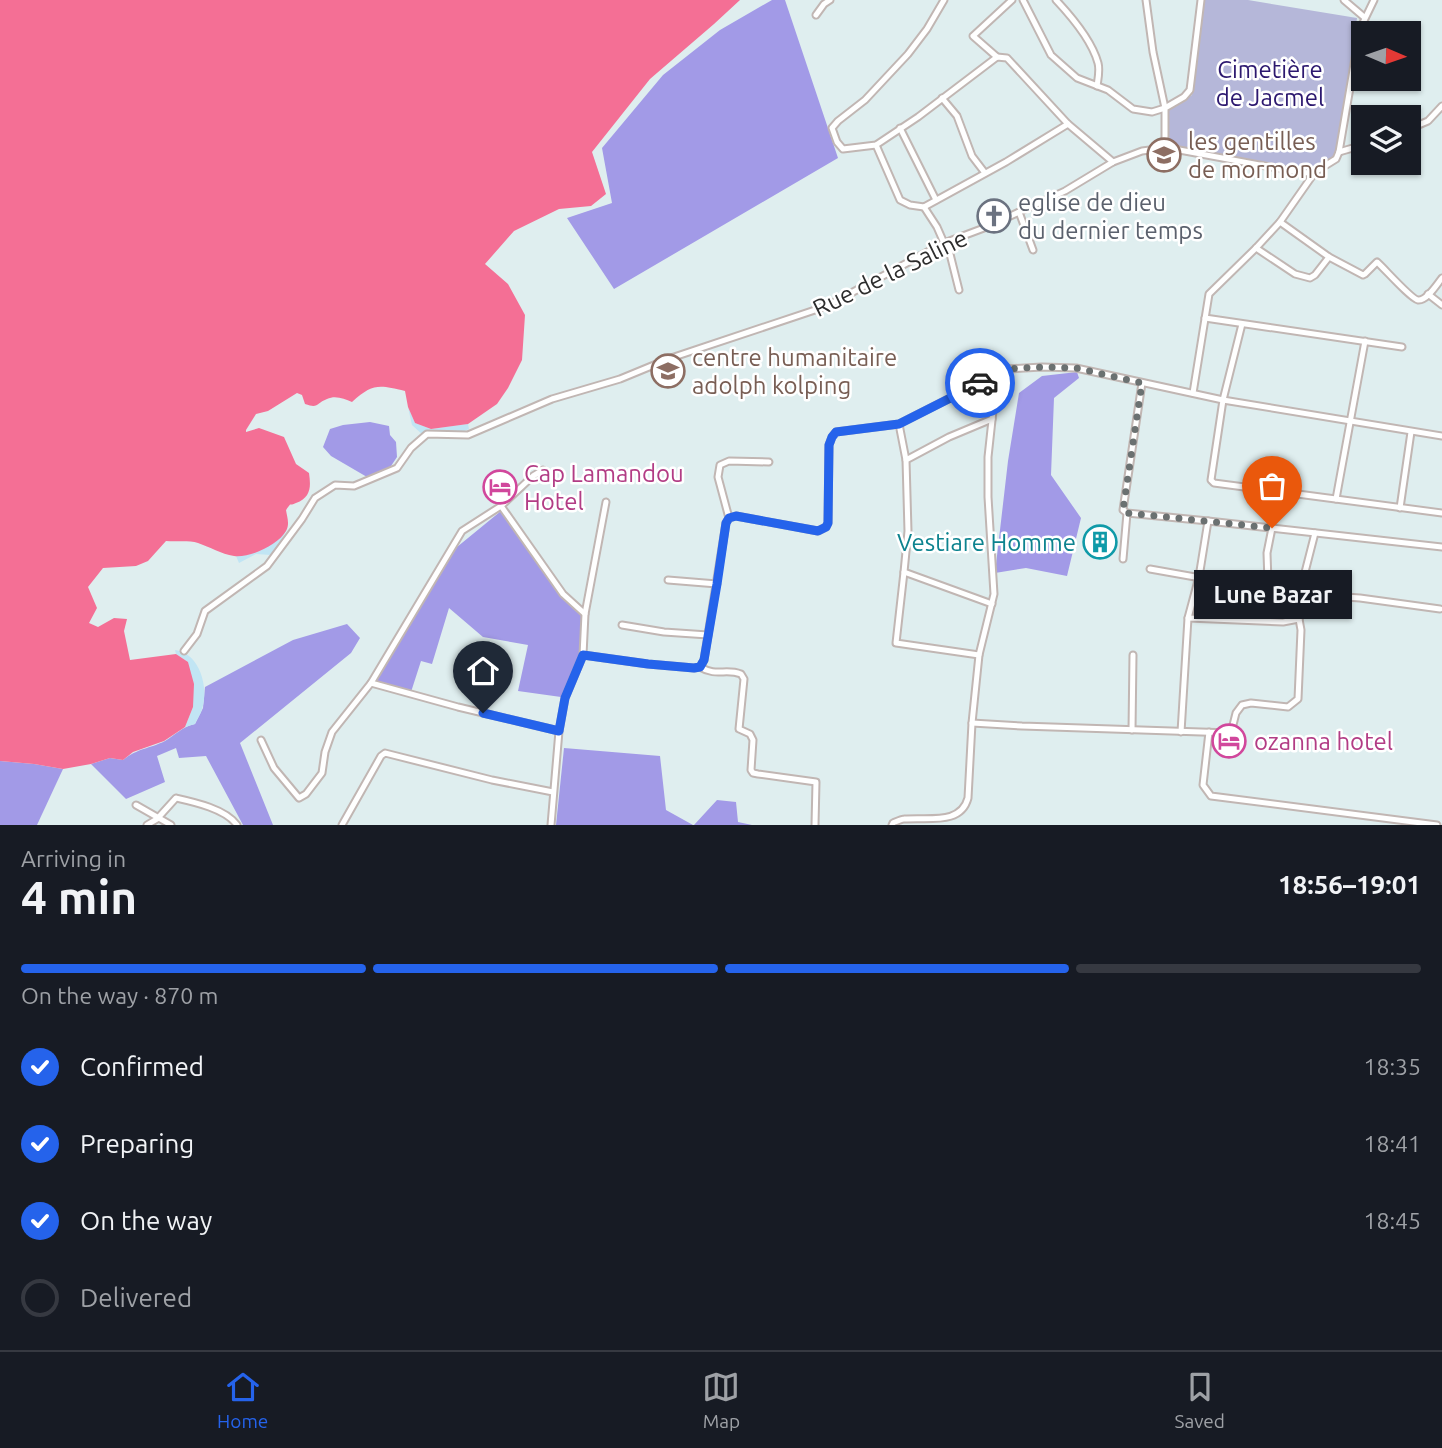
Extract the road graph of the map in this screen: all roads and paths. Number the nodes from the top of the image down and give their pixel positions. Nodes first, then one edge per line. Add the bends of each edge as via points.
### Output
1 (830, 0) edge
2 (943, 0) edge
3 (1012, 0) edge
4 (1023, 0) edge
5 (1056, 0) edge
6 (1146, 0) edge
7 (1201, 0) edge
8 (1345, 0) edge
9 (1374, 0) edge
10 (816, 15) dead end
11 (1364, 17) junction
12 (997, 57) junction
13 (1097, 86) junction
14 (942, 98) junction
15 (1442, 106) edge
16 (1165, 108) junction
17 (1068, 124) junction
18 (1421, 124) edge
19 (900, 128) junction
20 (876, 145) junction
21 (1165, 148) junction
22 (1351, 148) edge
23 (1339, 152) junction
24 (1113, 162) junction
25 (1315, 172) junction
26 (985, 173) junction
27 (936, 200) junction
28 (924, 207) junction
29 (1019, 212) junction
30 (1280, 222) junction
31 (945, 242) junction
32 (1256, 248) junction
33 (1033, 250) dead end
34 (1329, 257) junction
35 (1442, 278) edge
36 (959, 290) dead end
37 (1428, 295) junction
38 (1442, 305) edge
39 (1205, 318) junction
40 (1242, 324) junction
41 (1365, 341) junction
42 (1402, 347) dead end
43 (997, 374) junction
44 (1142, 383) junction
45 (1193, 393) junction
46 (1223, 400) junction
47 (992, 419) junction
48 (1349, 422) junction
49 (899, 424) junction
50 (1411, 432) junction
51 (1442, 436) edge
52 (906, 460) junction
53 (769, 462) dead end
54 (543, 470) dead end
55 (1336, 499) junction
56 (606, 502) dead end
57 (501, 506) junction
58 (1401, 508) junction
59 (1127, 513) junction
60 (1442, 513) edge
61 (729, 518) junction
62 (1208, 520) junction
63 (1272, 528) junction
64 (1315, 533) junction
65 (1442, 547) edge
66 (1123, 559) dead end
67 (1150, 569) dead end
68 (904, 572) junction
69 (1199, 577) junction
70 (668, 580) dead end
71 (1303, 580) junction
72 (1268, 582) junction
73 (717, 584) junction
74 (1302, 594) junction
75 (992, 604) junction
76 (1440, 609) dead end
77 (585, 614) junction
78 (1188, 618) junction
79 (1299, 620) junction
80 (622, 625) dead end
81 (708, 635) junction
82 (184, 651) dead end
83 (583, 655) junction
84 (979, 655) junction
85 (1133, 655) dead end
86 (700, 667) junction
87 (371, 682) junction
88 (972, 723) junction
89 (1132, 730) junction
90 (559, 731) junction
91 (1181, 732) junction
92 (1209, 733) junction
93 (261, 740) dead end
94 (553, 792) junction
95 (136, 806) dead end
96 (1358, 815) junction
97 (157, 818) junction
98 (148, 825) edge
99 (171, 825) edge
100 (236, 825) edge
101 (342, 825) edge
102 (551, 825) edge
103 (815, 825) edge
104 (892, 825) edge
105 (1360, 825) edge
106 (1437, 825) edge

1 - 10 street
2 - 20 street via 908,54 832,128 843,149
3 - 12 street via 973,36
4 - 13 street via 1051,55 1077,78
5 - 13 street via 1090,45 1098,63
6 - 16 street
7 - 16 street via 1190,90
8 - 11 street
9 - 11 street
11 - 23 street
12 - 14 street
12 - 17 street via 1007,58
13 - 16 street via 1133,110
14 - 19 street
14 - 26 street via 957,116 972,156
15 - 18 street
16 - 21 street
17 - 24 street
17 - 26 street
19 - 20 street
19 - 27 street
20 - 28 street via 900,200
21 - 24 street, Rue de la Saline
21 - 25 street, Rue de la Saline
22 - 23 street
23 - 25 street
24 - 29 street, Rue de la Saline
25 - 30 street
26 - 27 street
27 - 28 street
28 - 31 street
29 - 31 street, Rue de la Saline
29 - 33 street
30 - 32 street
30 - 34 street
31 - 36 street
31 - 82 street, Rue de la Saline via 827,306 552,399 468,435 427,434 397,468 354,486 335,485 315,498 267,566 205,611 197,634
32 - 34 street via 1295,274 1310,278
32 - 39 street via 1209,294
34 - 37 street via 1363,275 1377,262 1417,300
35 - 37 street
37 - 38 street
39 - 40 street
39 - 45 street
40 - 41 street
40 - 46 street
41 - 42 street
41 - 48 street
43 - 44 street via 1007,369 1065,367
43 - 47 street
43 - 49 street
44 - 45 street
44 - 59 street via 1123,510
45 - 46 street
46 - 48 street
46 - 55 street via 1214,484
47 - 52 street
47 - 75 street via 988,457
48 - 50 street
48 - 55 street
49 - 52 street
49 - 61 street via 836,432 832,437 826,527 818,531
50 - 51 street
50 - 58 street
52 - 68 street
53 - 61 street via 720,465 718,477
54 - 57 street
55 - 58 street
56 - 77 street
57 - 77 street via 563,594
57 - 87 street via 462,531
58 - 60 street
59 - 62 street
59 - 66 street
61 - 73 street
62 - 63 street
62 - 69 street
63 - 64 street
63 - 72 street
64 - 65 street
64 - 71 street
67 - 69 street
68 - 75 street
68 - 84 street via 896,643
69 - 72 street via 1229,583
69 - 78 street
70 - 73 street
71 - 72 street
71 - 74 street
73 - 81 street
74 - 76 street
74 - 79 street
75 - 84 street
77 - 83 street
78 - 79 street
78 - 91 street
79 - 92 street via 1298,699 1288,706 1242,705 1231,733
80 - 81 street
81 - 86 street
83 - 86 street
83 - 90 street via 565,698
84 - 88 street
85 - 89 street
86 - 103 street via 709,673 741,674 739,729 753,740 751,770 816,782
87 - 90 street
87 - 93 street via 332,732 322,773 299,798 274,768
88 - 89 street
88 - 104 street via 966,809 942,822 904,819
89 - 91 street
90 - 94 street
91 - 92 street
92 - 96 street via 1203,785 1211,796
94 - 101 street via 385,753
94 - 102 street
95 - 97 street
96 - 105 street
96 - 106 street
97 - 98 street
97 - 99 street
97 - 100 street via 176,797 231,817

